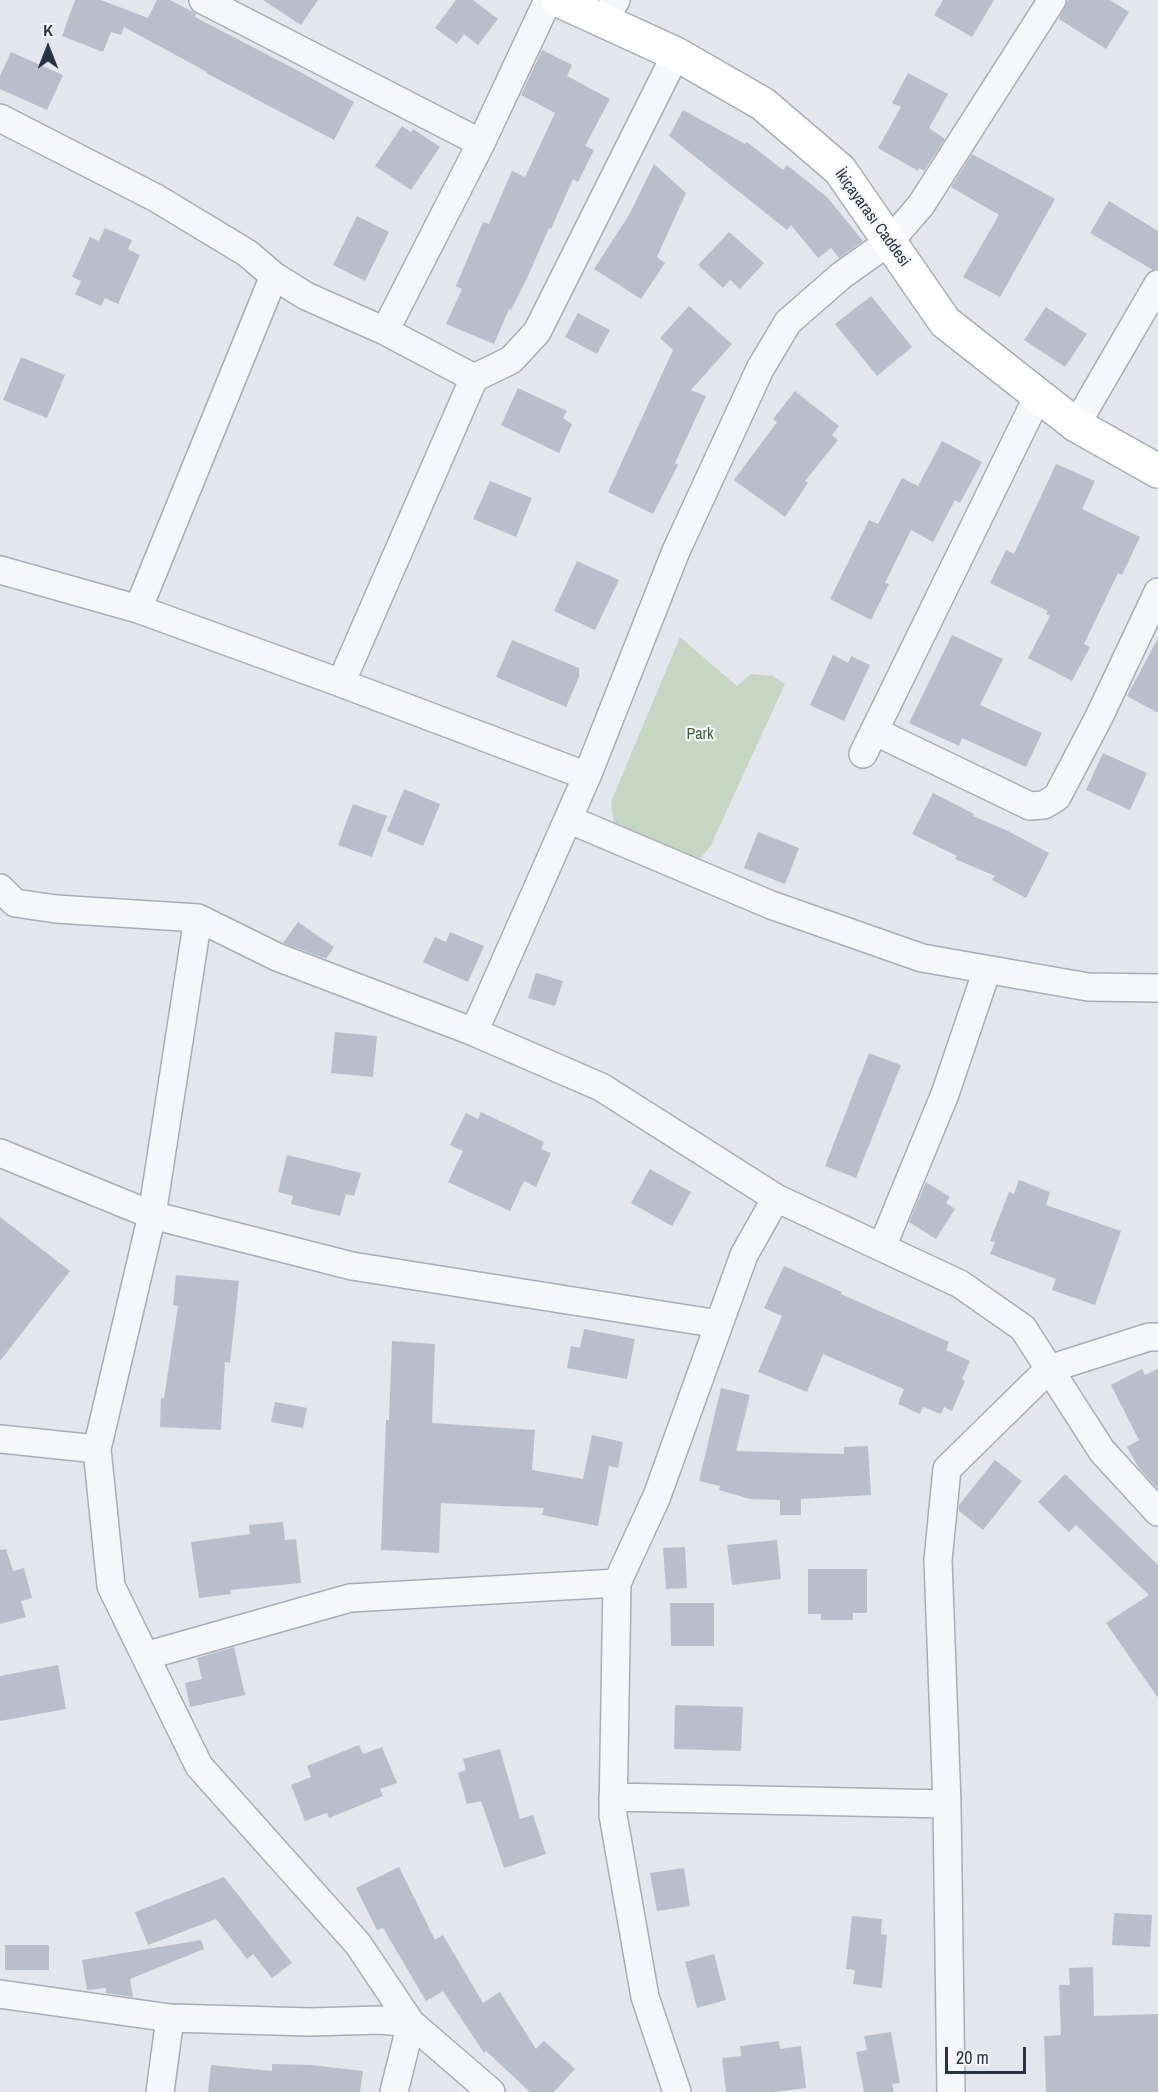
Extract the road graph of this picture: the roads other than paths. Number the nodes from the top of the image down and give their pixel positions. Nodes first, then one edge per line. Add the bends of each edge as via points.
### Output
1 (203, 0) edge
2 (548, 0) edge
3 (558, 0) edge
4 (1052, 0) edge
5 (237, 8) edge
6 (610, 11) edge
7 (676, 54) junction
8 (0, 118) edge
9 (481, 143) junction
10 (890, 241) junction
11 (274, 276) junction
12 (1158, 284) edge
13 (385, 331) junction
14 (474, 378) junction
15 (1038, 396) junction
16 (1076, 425) junction
17 (1157, 469) edge
18 (0, 570) edge
19 (1158, 592) edge
20 (138, 609) junction
21 (341, 683) junction
22 (587, 776) junction
23 (568, 819) junction
24 (0, 888) edge
25 (198, 918) junction
26 (987, 970) junction
27 (1158, 988) edge
28 (474, 1032) junction
29 (0, 1153) edge
30 (776, 1198) junction
31 (152, 1215) junction
32 (882, 1247) junction
33 (719, 1324) junction
34 (1158, 1337) edge
35 (1049, 1369) junction
36 (0, 1439) edge
37 (96, 1449) junction
38 (1158, 1512) edge
39 (617, 1582) junction
40 (145, 1656) junction
41 (613, 1797) junction
42 (947, 1804) junction
43 (0, 1994) edge
44 (170, 2018) junction
45 (411, 2023) junction
46 (160, 2092) edge
47 (394, 2092) edge
48 (491, 2092) edge
49 (677, 2092) edge
50 (951, 2092) edge

1 - 5 street
2 - 9 street
3 - 6 street, İkiçayarası Caddesi
4 - 10 street via 921,206
5 - 9 street
6 - 7 street, İkiçayarası Caddesi
7 - 10 street, İkiçayarası Caddesi via 763,104 840,170
7 - 14 street via 537,332 511,360
8 - 11 street via 156,198 247,253
9 - 13 street
10 - 15 street, İkiçayarası Caddesi via 945,322
10 - 22 street via 842,275 788,322 760,369 676,551
11 - 13 street via 306,296
11 - 20 street
12 - 16 street
13 - 14 street
14 - 21 street
15 - 16 street, İkiçayarası Caddesi
15 - 19 street via 869,743 1030,807 1044,805 1057,797
16 - 17 street, İkiçayarası Caddesi
18 - 20 street
20 - 21 street
21 - 22 street
22 - 23 street
23 - 26 street via 771,905 922,958
23 - 28 street
24 - 25 street via 15,903
25 - 28 street via 277,957
25 - 31 street
26 - 27 street via 1088,987
26 - 32 street via 945,1094
28 - 30 street via 601,1087
29 - 31 street
30 - 32 street
30 - 33 street via 744,1255
31 - 33 street via 352,1266
31 - 37 street
32 - 35 street via 960,1284 1023,1328
33 - 39 street via 657,1496
34 - 35 street
35 - 38 street via 1102,1450
35 - 42 street via 947,1469 938,1560
36 - 37 street
37 - 40 street via 111,1586
39 - 40 street via 350,1598
39 - 41 street
40 - 45 street via 199,1766 358,1944
41 - 42 street
41 - 49 street via 645,1997
42 - 50 street
43 - 44 street
44 - 45 street
44 - 46 street
45 - 47 street
45 - 48 street

